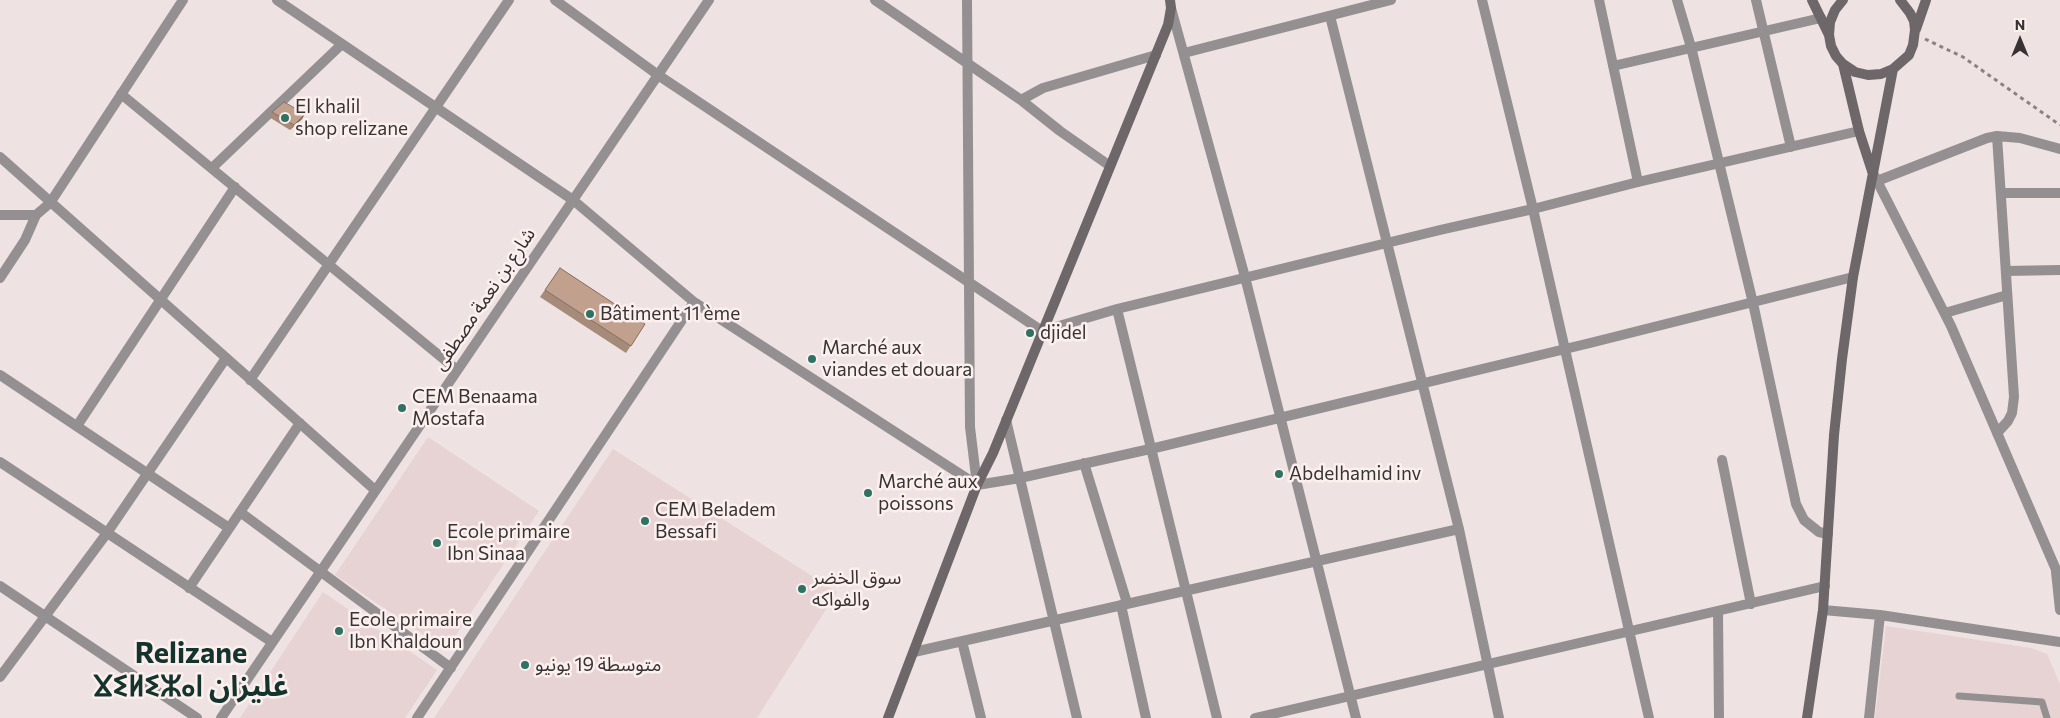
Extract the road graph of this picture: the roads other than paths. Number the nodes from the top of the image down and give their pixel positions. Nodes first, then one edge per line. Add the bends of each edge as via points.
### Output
1 (183, 0) edge
2 (277, 0) edge
3 (509, 0) edge
4 (555, 0) edge
5 (709, 0) edge
6 (875, 0) edge
7 (967, 0) edge
8 (1391, 0) edge
9 (1482, 0) edge
10 (1598, 0) edge
11 (1677, 0) edge
12 (1756, 0) edge
13 (1812, 0) edge
14 (1844, 0) edge
15 (1900, 0) edge
16 (1926, 0) edge
17 (1170, 4) edge
18 (1330, 16) junction
19 (1821, 18) junction
20 (1765, 31) junction
21 (1915, 33) junction
22 (1829, 35) junction
23 (342, 44) junction
24 (1691, 47) junction
25 (1184, 53) junction
26 (1156, 54) junction
27 (967, 63) junction
28 (1843, 64) junction
29 (1613, 66) junction
30 (1894, 69) junction
31 (658, 75) junction
32 (121, 94) junction
33 (1021, 100) junction
34 (436, 107) junction
35 (1859, 131) junction
36 (1997, 136) junction
37 (1791, 147) junction
38 (2060, 148) edge
39 (0, 157) edge
40 (1719, 164) junction
41 (1110, 166) junction
42 (212, 168) junction
43 (1872, 171) junction
44 (1878, 180) junction
45 (1638, 182) junction
46 (235, 187) junction
47 (2002, 193) junction
48 (2060, 193) edge
49 (573, 200) junction
50 (50, 203) junction
51 (1533, 209) junction
52 (36, 215) junction
53 (0, 216) edge
54 (1388, 242) junction
55 (329, 265) junction
56 (2060, 270) edge
57 (2006, 271) junction
58 (1853, 277) junction
59 (0, 278) edge
60 (1245, 278) junction
61 (968, 282) junction
62 (2007, 295) junction
63 (160, 300) junction
64 (694, 302) junction
65 (1753, 302) junction
66 (1117, 309) junction
67 (1945, 313) junction
68 (1042, 331) junction
69 (1564, 350) junction
70 (226, 358) junction
71 (457, 370) junction
72 (0, 375) edge
73 (250, 380) junction
74 (1422, 384) junction
75 (1281, 417) junction
76 (1006, 420) junction
77 (300, 423) junction
78 (77, 426) junction
79 (1997, 433) junction
80 (1151, 448) junction
81 (1722, 460) dead end
82 (0, 462) edge
83 (1084, 463) junction
84 (148, 474) junction
85 (1020, 478) junction
86 (977, 485) junction
87 (375, 490) junction
88 (240, 512) junction
89 (229, 528) junction
90 (1459, 529) junction
91 (107, 533) junction
92 (1828, 534) junction
93 (1317, 561) junction
94 (2056, 569) junction
95 (320, 570) junction
96 (2060, 579) edge
97 (0, 586) edge
98 (1824, 586) junction
99 (189, 588) junction
100 (1186, 590) junction
101 (1124, 604) junction
102 (1751, 604) junction
103 (1824, 610) junction
104 (2060, 610) edge
105 (1718, 611) junction
106 (44, 615) junction
107 (1880, 615) junction
108 (1054, 620) junction
109 (1628, 633) junction
110 (962, 641) junction
111 (272, 642) junction
112 (2060, 642) edge
113 (914, 652) junction
114 (1487, 666) junction
115 (451, 668) junction
116 (1, 674) edge
117 (1351, 696) junction
118 (1959, 696) dead end
119 (197, 718) edge
120 (221, 718) edge
121 (417, 718) edge
122 (888, 718) edge
123 (981, 718) edge
124 (1077, 718) edge
125 (1146, 718) edge
126 (1217, 718) edge
127 (1256, 718) edge
128 (1356, 718) edge
129 (1499, 718) edge
130 (1649, 718) edge
131 (1719, 718) edge
132 (1807, 718) edge
133 (1869, 718) edge
134 (2047, 718) edge

1 - 32 street
2 - 23 street
3 - 34 street
4 - 31 street
5 - 31 street, شارع بن نعمة مصطفى
6 - 27 street
7 - 27 street
8 - 18 street
9 - 51 street
10 - 29 street
11 - 24 street
12 - 20 street
13 - 19 street
14 - 22 street via 1835,10
15 - 21 street via 1910,12
16 - 21 street
17 - 25 street
17 - 26 street via 1168,25
18 - 25 street
18 - 54 street
19 - 20 street
19 - 22 street
20 - 24 street
20 - 37 street
21 - 30 street via 1909,55
22 - 28 street via 1831,46
23 - 34 street
23 - 42 street
24 - 29 street
24 - 40 street
25 - 60 street
26 - 33 street via 1043,88
26 - 41 street
27 - 33 street
27 - 61 street
28 - 30 street via 1868,75
28 - 35 street
29 - 45 street
30 - 43 street
31 - 49 street, شارع بن نعمة مصطفى
31 - 61 street
32 - 42 street
32 - 50 street
33 - 41 street
34 - 49 street
34 - 55 street
35 - 37 street
35 - 43 street
36 - 38 street
36 - 44 street
36 - 47 street
37 - 40 street
39 - 50 street
40 - 45 street
40 - 65 street
41 - 68 street
42 - 46 street
43 - 44 street
43 - 58 street
44 - 67 street
45 - 51 street
46 - 55 street
46 - 63 street
47 - 48 street
47 - 57 street
49 - 64 street
49 - 71 street, شارع بن نعمة مصطفى
50 - 52 street
50 - 63 street
51 - 54 street
51 - 69 street
52 - 53 street
52 - 59 street via 25,240
54 - 60 street
54 - 74 street
55 - 71 street
55 - 73 street
56 - 57 street
57 - 62 street
58 - 65 street
58 - 92 street via 1837,399
60 - 66 street
60 - 75 street
61 - 68 street
61 - 86 street via 970,427
62 - 67 street
62 - 79 street via 2014,405 2008,421
63 - 70 street
63 - 78 street
64 - 86 street
64 - 115 street
65 - 69 street
65 - 92 street via 1799,512 1811,527
66 - 68 street
66 - 80 street
67 - 79 street
68 - 76 street
69 - 74 street
69 - 109 street
70 - 73 street
70 - 84 street
71 - 87 street, شارع بن نعمة مصطفى
72 - 78 street
73 - 77 street
74 - 75 street
74 - 90 street
75 - 80 street
75 - 93 street
76 - 85 street
76 - 86 street
77 - 87 street
77 - 88 street
78 - 84 street
79 - 94 street
80 - 83 street
80 - 100 street
81 - 102 street
82 - 91 street
83 - 85 street
83 - 101 street
84 - 89 street
84 - 91 street
85 - 86 street
85 - 108 street
86 - 113 street
87 - 95 street, شارع بن نعمة مصطفى
88 - 89 street
88 - 95 street
89 - 99 street
90 - 93 street
90 - 114 street
91 - 99 street
91 - 106 street
92 - 98 street
93 - 100 street
93 - 117 street
94 - 96 street
94 - 104 street
95 - 111 street, شارع بن نعمة مصطفى
95 - 115 street
97 - 106 street
98 - 102 street
98 - 103 street
99 - 111 street
100 - 101 street
100 - 126 street
101 - 108 street
101 - 125 street
102 - 105 street
103 - 107 street
103 - 132 street
105 - 109 street
105 - 131 street
106 - 116 street
106 - 119 street
107 - 112 street
107 - 133 street
108 - 110 street
108 - 124 street
109 - 114 street
109 - 130 street
110 - 113 street
110 - 123 street
111 - 120 street, شارع بن نعمة مصطفى
113 - 122 street
114 - 117 street
114 - 129 street
115 - 121 street
117 - 127 street
117 - 128 street
118 - 134 lane via 2042,702

